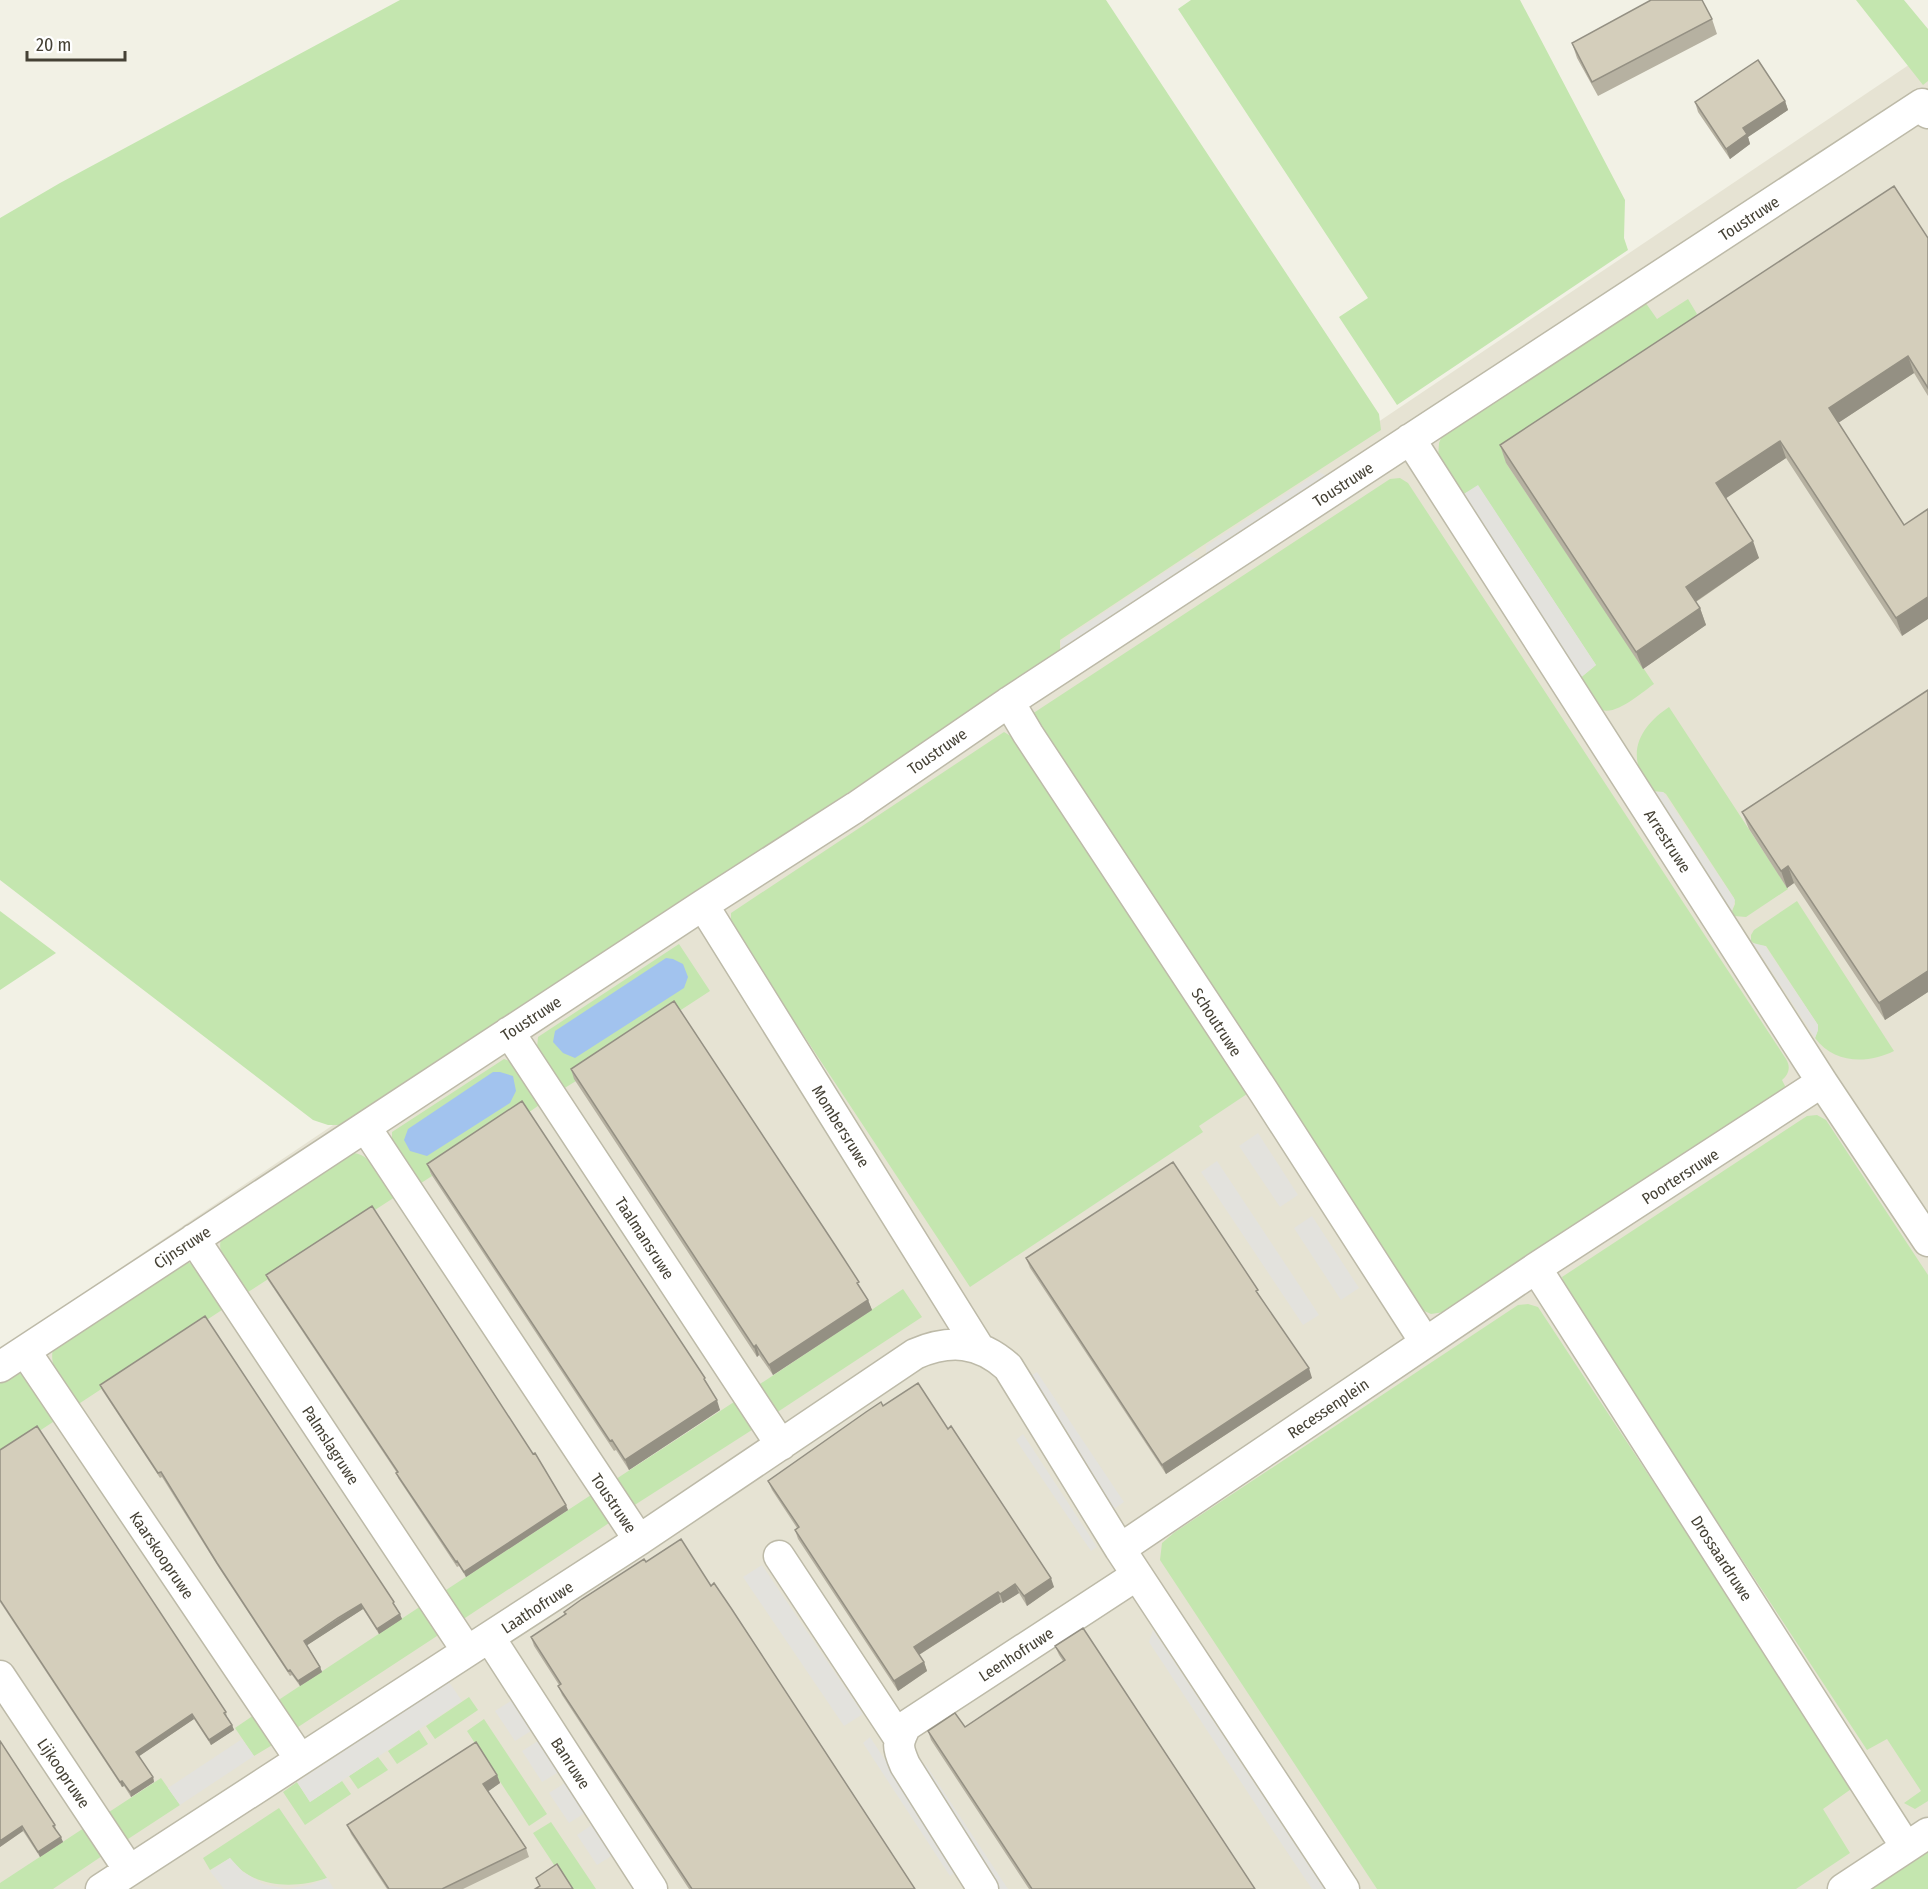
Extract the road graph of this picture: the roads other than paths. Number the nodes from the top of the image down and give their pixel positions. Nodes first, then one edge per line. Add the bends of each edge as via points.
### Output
1 (1925, 109) edge
2 (1410, 439) junction
3 (1009, 702) junction
4 (703, 905) junction
5 (509, 1032) junction
6 (1822, 1082) junction
7 (366, 1128) junction
8 (194, 1239) junction
9 (1928, 1241) edge
10 (1536, 1268) junction
11 (1425, 1342) junction
12 (979, 1348) junction
13 (25, 1351) junction
14 (0, 1367) edge
15 (781, 1445) junction
16 (639, 1540) junction
17 (1120, 1549) junction
18 (779, 1556) dead end
19 (1137, 1575) junction
20 (478, 1645) junction
21 (0, 1676) edge
22 (899, 1738) junction
23 (300, 1760) junction
24 (1917, 1840) edge
25 (129, 1870) junction
26 (100, 1889) edge
27 (652, 1889) edge
28 (983, 1889) edge
29 (1344, 1889) edge
30 (1844, 1889) edge

1 - 2 street, Toustruwe
2 - 3 street, Toustruwe
2 - 6 street, Arrestruwe
3 - 4 street, Toustruwe
3 - 11 street, Schoutruwe
4 - 5 street, Toustruwe
4 - 12 street, Mombersruwe
5 - 7 street, Toustruwe
5 - 15 street, Taalmansruwe
6 - 9 street, Arrestruwe
6 - 10 street, Poortersruwe
7 - 8 street, Cijnsruwe
7 - 16 street, Toustruwe
8 - 13 street, Cijnsruwe
8 - 20 street, Palmslagruwe
10 - 11 street, Recessenplein
10 - 24 street, Drossaardruwe
11 - 17 street, Recessenplein
12 - 15 street, Laathofruwe via 945,1345 915,1354
12 - 17 street via 1008,1367
13 - 14 street, Cijnsruwe
13 - 23 street, Kaarskoopruwe
15 - 16 street, Laathofruwe
16 - 20 street, Laathofruwe
17 - 19 street
18 - 22 street
19 - 22 street, Leenhofruwe via 906,1726
19 - 29 street
20 - 23 street, Laathofruwe
20 - 27 street, Banruwe
21 - 25 street, Lijkoopruwe
22 - 28 street via 898,1750 905,1766
23 - 25 street, Laathofruwe
24 - 30 street
25 - 26 street, Laathofruwe

